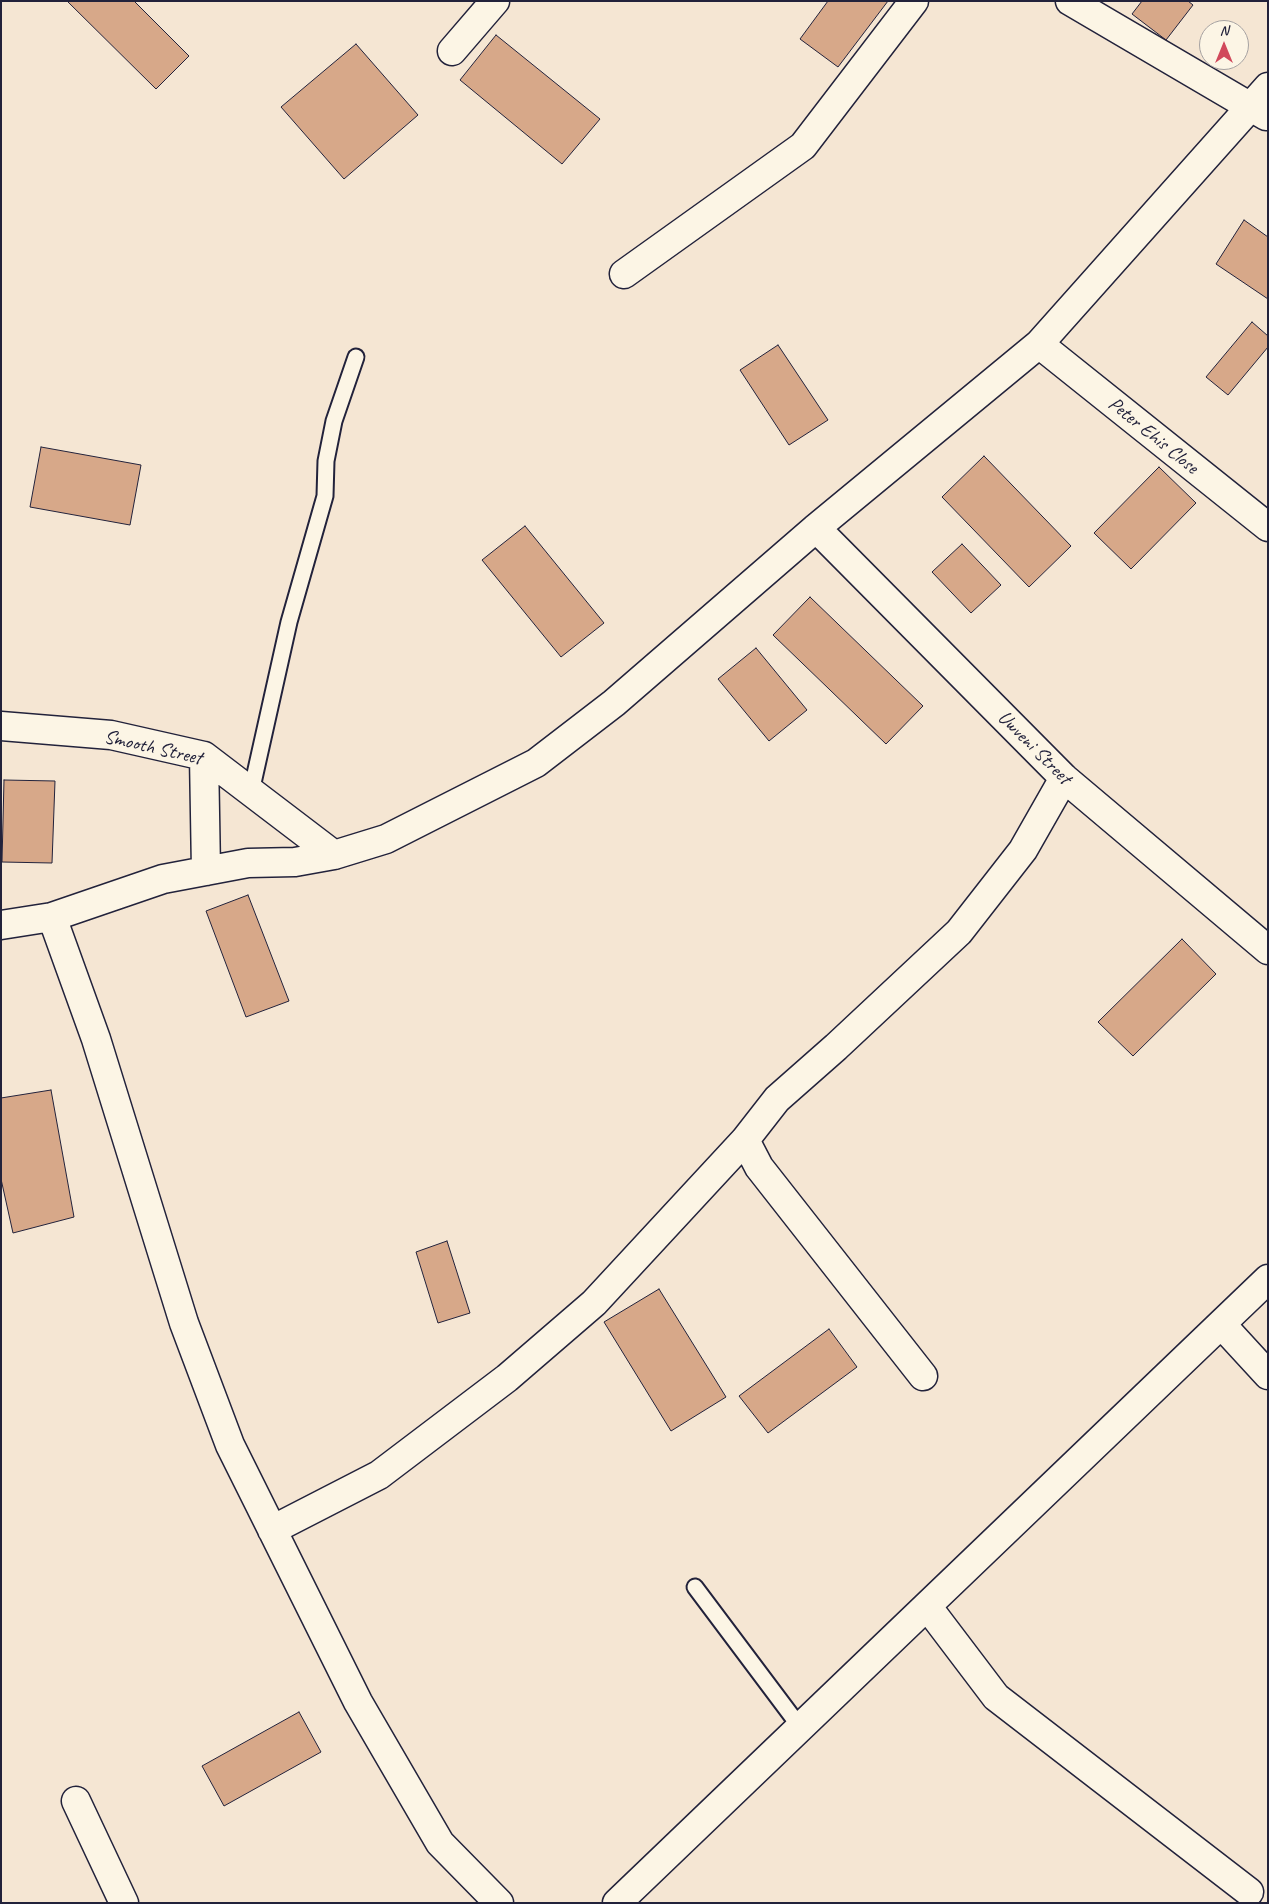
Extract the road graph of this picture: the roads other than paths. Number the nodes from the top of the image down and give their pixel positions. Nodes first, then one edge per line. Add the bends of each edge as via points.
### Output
1 (496, 1) edge
2 (914, 1) edge
3 (1070, 1) edge
4 (452, 51) dead end
5 (1268, 87) edge
6 (1259, 112) edge
7 (624, 274) dead end
8 (1039, 344) junction
9 (356, 357) dead end
10 (1268, 527) edge
11 (816, 528) junction
12 (1, 726) edge
13 (204, 756) junction
14 (1064, 778) junction
15 (251, 792) junction
16 (334, 855) junction
17 (206, 871) junction
18 (52, 917) junction
19 (1, 924) edge
20 (1268, 950) edge
21 (745, 1140) junction
22 (1268, 1279) edge
23 (1222, 1325) junction
24 (1268, 1375) edge
25 (923, 1376) dead end
26 (272, 1530) junction
27 (695, 1587) dead end
28 (927, 1606) junction
29 (800, 1727) junction
30 (76, 1801) dead end
31 (1249, 1892) dead end
32 (627, 1900) edge
33 (124, 1903) edge
34 (499, 1903) edge

1 - 4 street
2 - 7 street via 803,146
3 - 6 street
5 - 6 street
6 - 8 street
8 - 10 street, Peter Ehis Close
8 - 11 street
9 - 15 lane via 334,421 326,460 325,496 289,622
11 - 14 street, Uwveni Street
11 - 16 street via 614,703 536,763 386,839
12 - 13 street, Smooth Street via 111,735
13 - 15 street, Smooth Street
13 - 17 street
14 - 20 street, Uwveni Street
14 - 21 street via 1023,850 959,932 777,1099
15 - 16 street, Smooth Street
16 - 17 street via 295,862 248,863
17 - 18 street via 162,879
18 - 19 street
18 - 26 street via 96,1040 184,1324 230,1445
21 - 25 street via 770,1182
21 - 26 street via 594,1303 507,1378 379,1475
22 - 23 street
23 - 24 street
23 - 28 street
26 - 34 street via 358,1702 440,1843
27 - 29 lane
28 - 29 street
28 - 31 street via 996,1697
29 - 32 street
30 - 33 street

